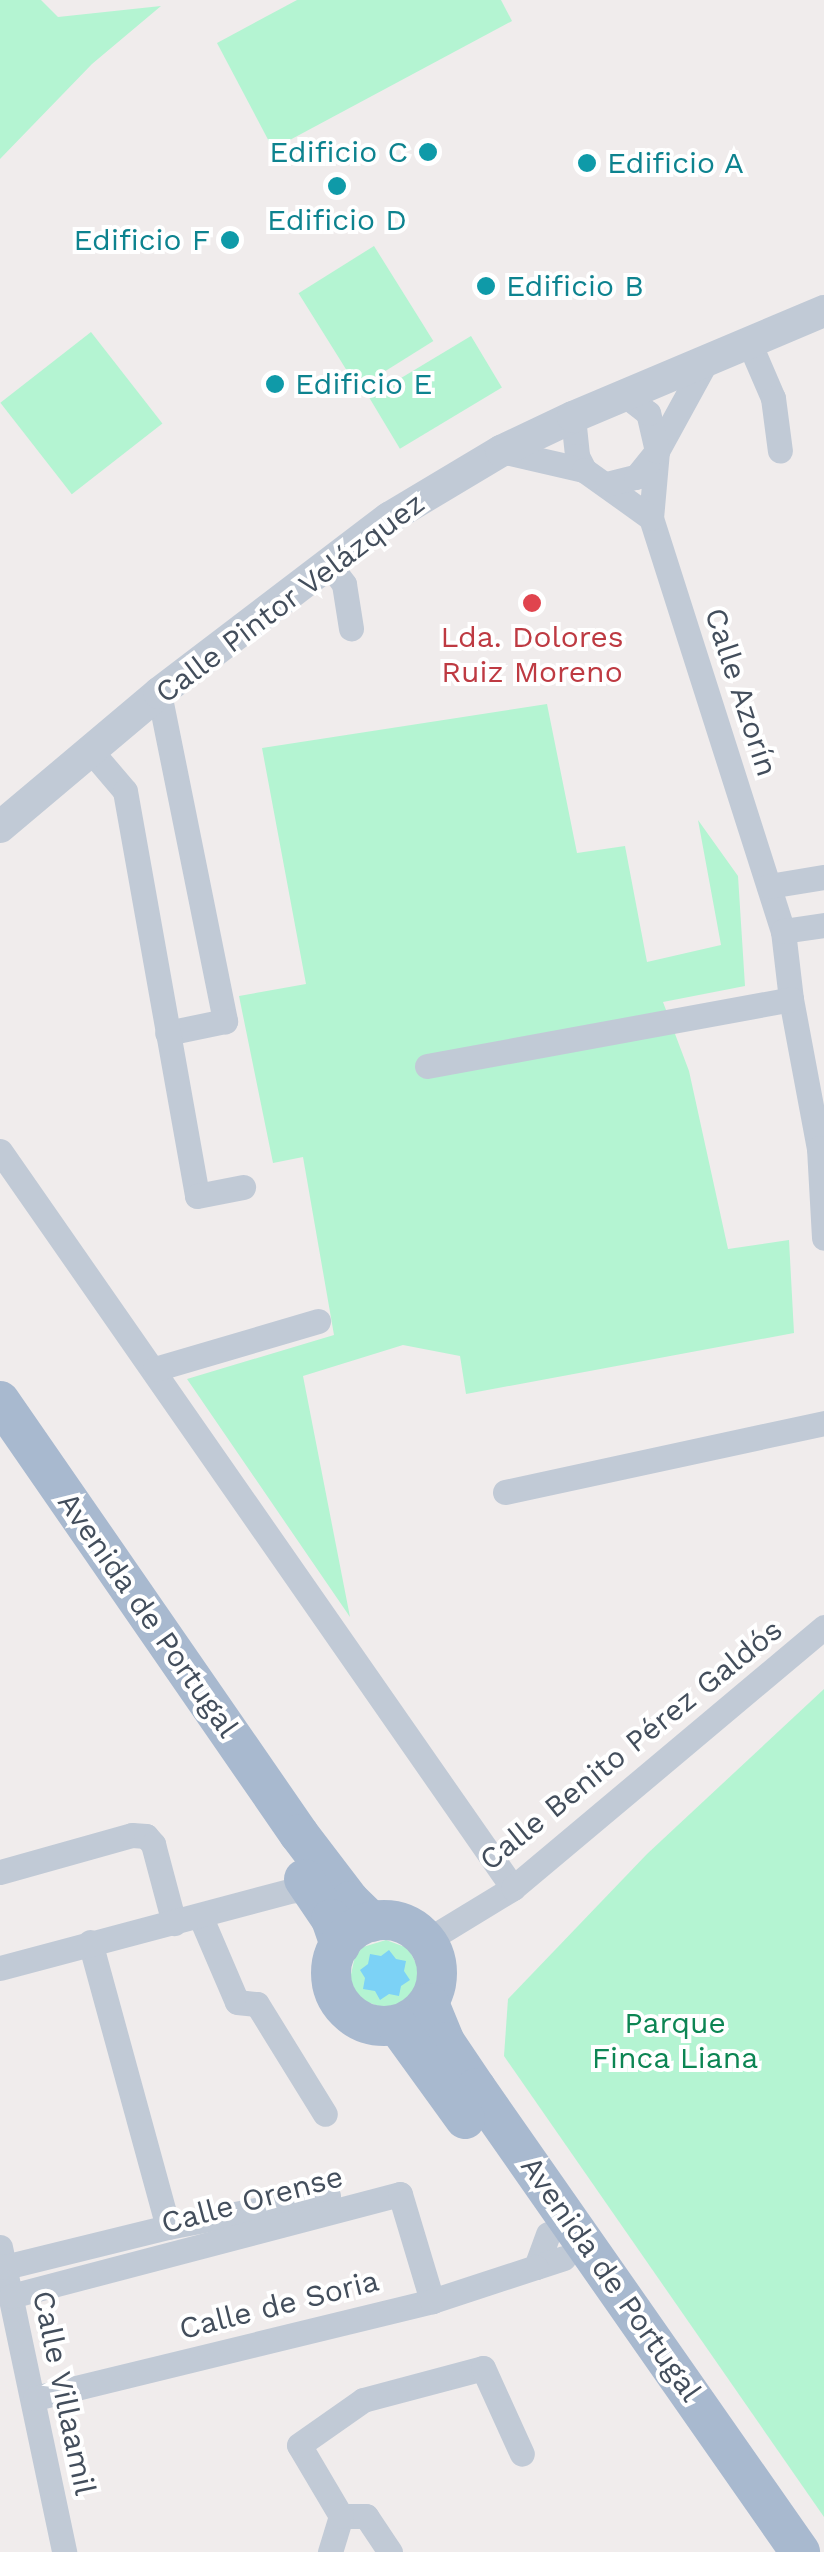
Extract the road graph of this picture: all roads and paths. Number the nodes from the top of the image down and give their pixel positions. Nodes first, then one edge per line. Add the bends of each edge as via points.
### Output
1 (824, 311) edge
2 (748, 340) junction
3 (709, 356) junction
4 (622, 393) junction
5 (572, 417) junction
6 (658, 451) junction
7 (500, 452) junction
8 (780, 452) dead end
9 (584, 470) junction
10 (608, 484) junction
11 (651, 518) junction
12 (328, 564) junction
13 (351, 628) dead end
14 (159, 693) junction
15 (91, 751) junction
16 (0, 827) edge
17 (824, 877) edge
18 (769, 886) junction
19 (824, 925) edge
20 (783, 931) junction
21 (791, 998) junction
22 (167, 1033) junction
23 (427, 1066) dead end
24 (822, 1148) edge
25 (0, 1151) edge
26 (244, 1187) dead end
27 (824, 1238) edge
28 (318, 1321) dead end
29 (156, 1370) junction
30 (0, 1401) edge
31 (824, 1423) edge
32 (0, 1445) edge
33 (504, 1492) dead end
34 (824, 1627) edge
35 (0, 1872) edge
36 (513, 1888) junction
37 (313, 1892) junction
38 (201, 1918) junction
39 (372, 1922) junction
40 (174, 1923) junction
41 (426, 1941) junction
42 (90, 1942) junction
43 (340, 1945) junction
44 (0, 1968) edge
45 (413, 2014) junction
46 (325, 2114) dead end
47 (328, 2196) dead end
48 (168, 2227) junction
49 (550, 2253) junction
50 (2, 2257) edge
51 (12, 2296) junction
52 (432, 2301) junction
53 (34, 2398) junction
54 (522, 2454) dead end
55 (340, 2516) junction
56 (64, 2552) edge
57 (330, 2552) edge
58 (390, 2552) edge
59 (769, 2552) edge
60 (800, 2552) edge

1 - 2 street, Calle Pintor Velázquez
2 - 3 street, Calle Pintor Velázquez
2 - 8 street via 773,398
3 - 4 street, Calle Pintor Velázquez
3 - 6 street, Calle Azorín
4 - 5 street, Calle Pintor Velázquez
4 - 6 street, Calle Azorín via 648,414
5 - 7 street, Calle Pintor Velázquez
5 - 9 street
6 - 10 street, Calle Azorín via 636,477
6 - 11 street, Calle Azorín
7 - 9 street
7 - 12 street, Calle Pintor Velázquez via 389,518
9 - 10 street
10 - 11 street
11 - 18 street, Calle Azorín
12 - 13 street via 344,584
12 - 14 street, Calle Pintor Velázquez
14 - 15 street, Calle Pintor Velázquez
14 - 22 street via 225,1021
15 - 16 street, Calle Pintor Velázquez
15 - 22 street via 124,791
17 - 18 street
18 - 20 street, Calle Azorín
19 - 20 street
20 - 21 street, Calle Azorín
21 - 23 street
21 - 24 street, Calle Azorín
22 - 26 street via 197,1196
24 - 27 street, Calle Azorín
25 - 29 street
28 - 29 street
29 - 36 street
30 - 39 main road, Avenida de Portugal via 299,1834
31 - 33 street
32 - 37 main road, Avenida de Portugal
34 - 36 street, Calle Benito Pérez Galdós
35 - 40 street via 146,1836
36 - 41 street, Calle Benito Pérez Galdós
37 - 38 street via 292,1890
37 - 43 main road, Avenida de Portugal
38 - 40 street
38 - 46 street via 237,2002 258,2004
39 - 41 main road via 402,1923
39 - 43 main road
40 - 42 street
41 - 45 main road via 437,1971
42 - 44 street
42 - 48 street
43 - 45 main road via 332,1980 347,2011 378,2026
45 - 49 main road, Avenida de Portugal
45 - 60 main road, Avenida de Portugal via 446,2042
47 - 48 street
48 - 50 street
49 - 52 street, Calle de Soria
49 - 59 main road, Avenida de Portugal
50 - 51 street, Calle Villaamil
51 - 52 street, Calle Orense via 400,2194
51 - 53 street, Calle Villaamil
52 - 53 street, Calle de Soria
53 - 56 street, Calle Villaamil
54 - 55 street via 482,2368 363,2400 299,2444
55 - 57 street
55 - 58 street via 366,2516

